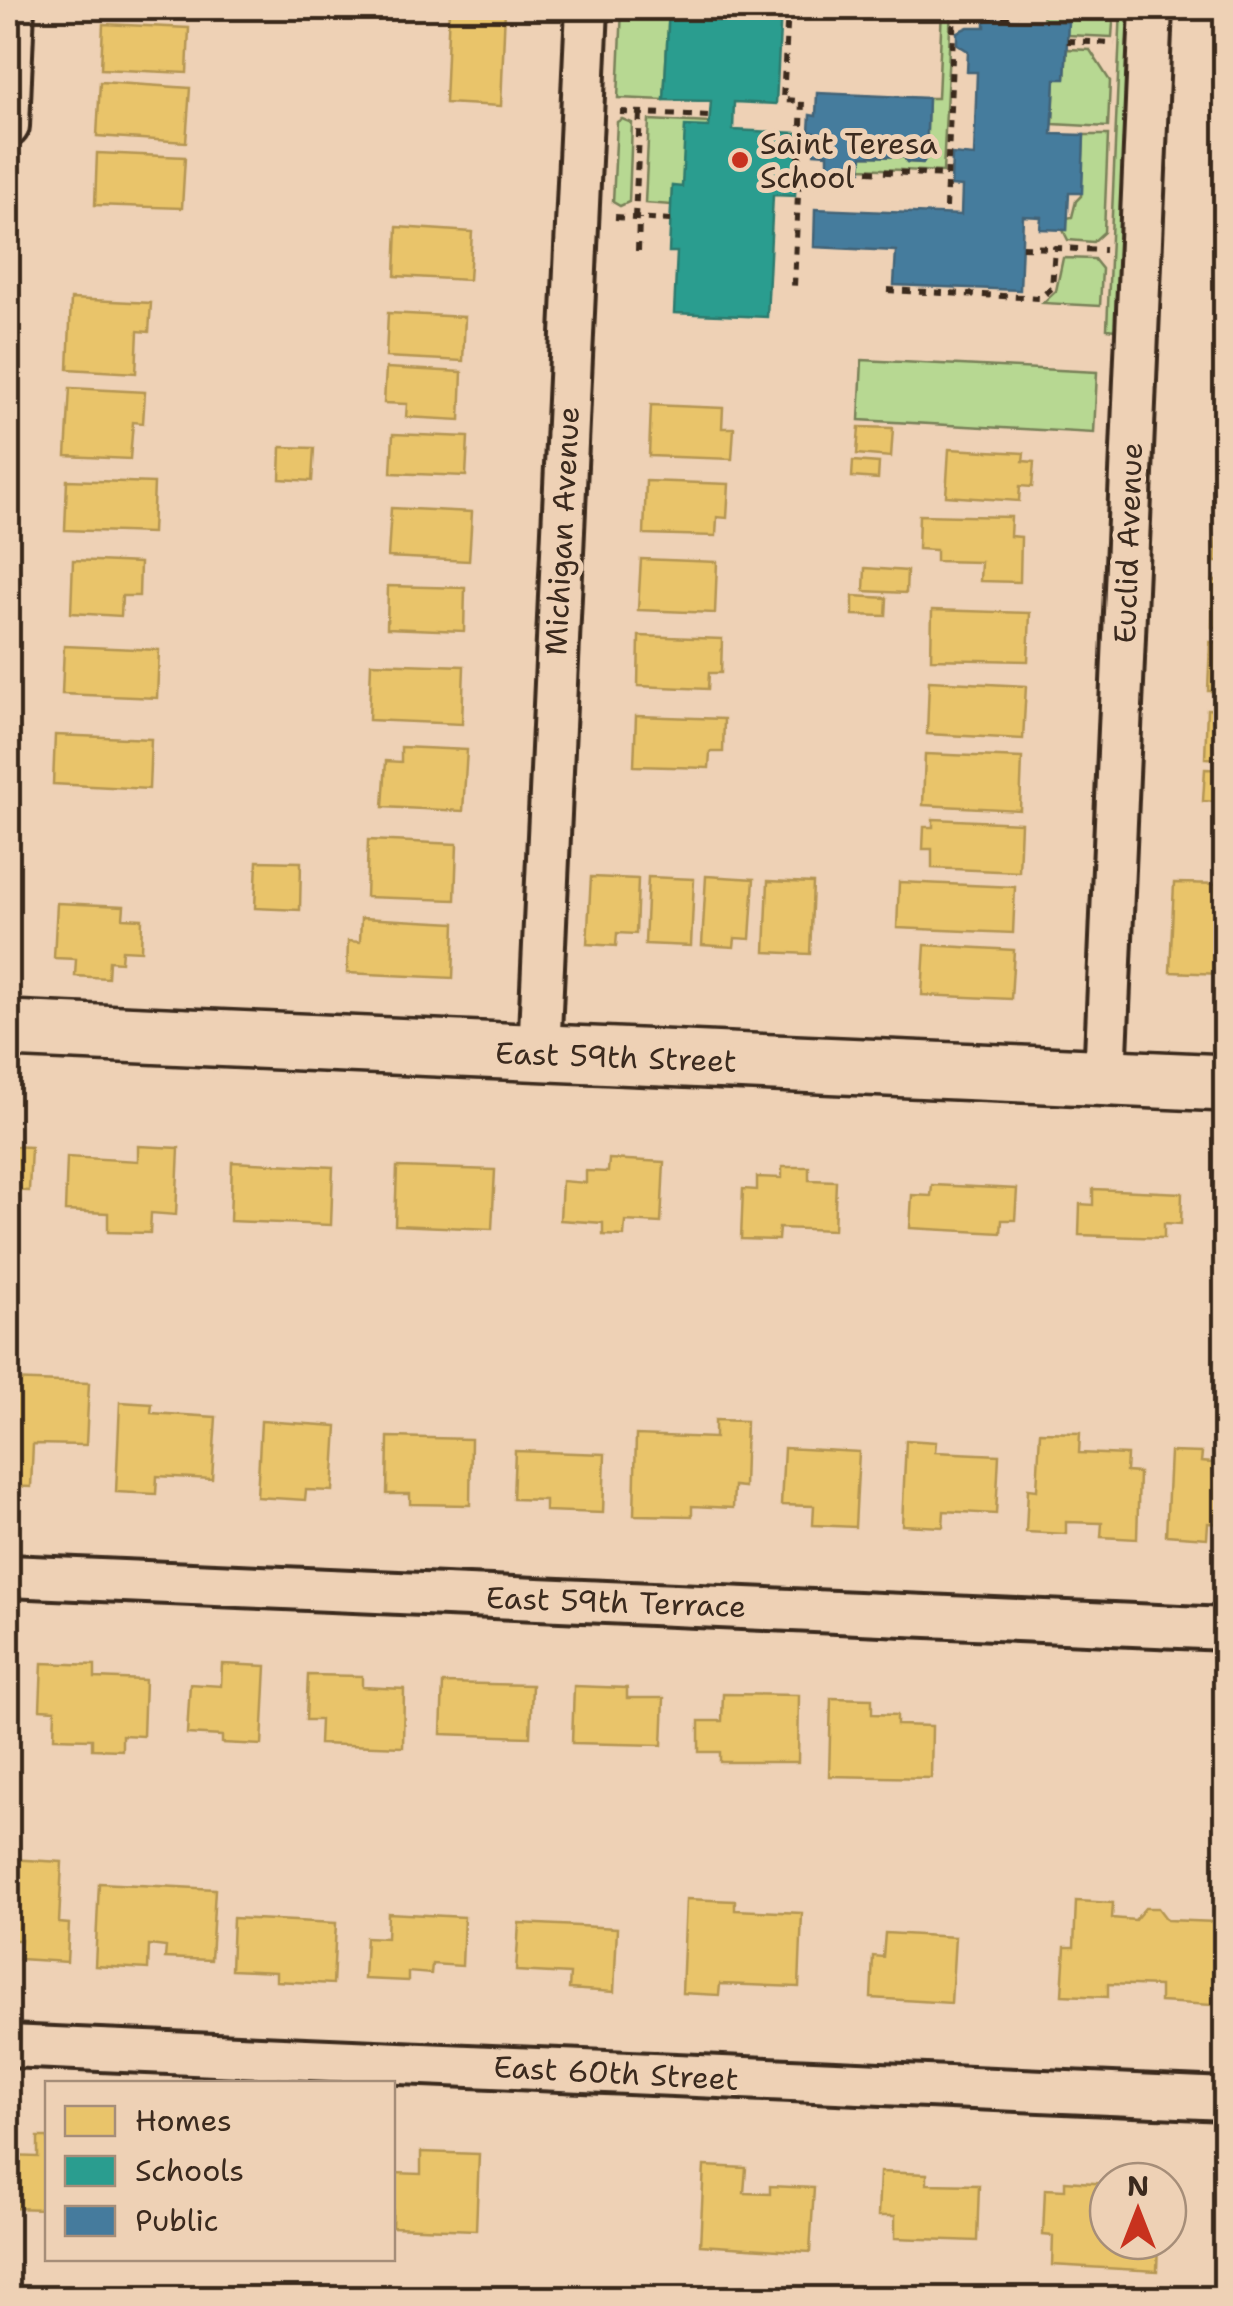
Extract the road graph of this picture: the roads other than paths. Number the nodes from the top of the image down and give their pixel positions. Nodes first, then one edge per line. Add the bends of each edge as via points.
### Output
1 (13, 8) edge
2 (587, 8) edge
3 (1150, 8) edge
4 (8, 126) edge
5 (8, 1029) edge
6 (539, 1054) junction
7 (1104, 1078) junction
8 (1226, 1083) edge
9 (8, 1576) edge
10 (1226, 1628) edge
11 (8, 2046) edge
12 (1226, 2100) edge

1 - 4 street
2 - 6 street, Michigan Avenue
3 - 7 street, Euclid Avenue
5 - 6 street, East 59th Street
6 - 7 street, East 59th Street
7 - 8 street, East 59th Street
9 - 10 street, East 59th Terrace
11 - 12 street, East 60th Street

